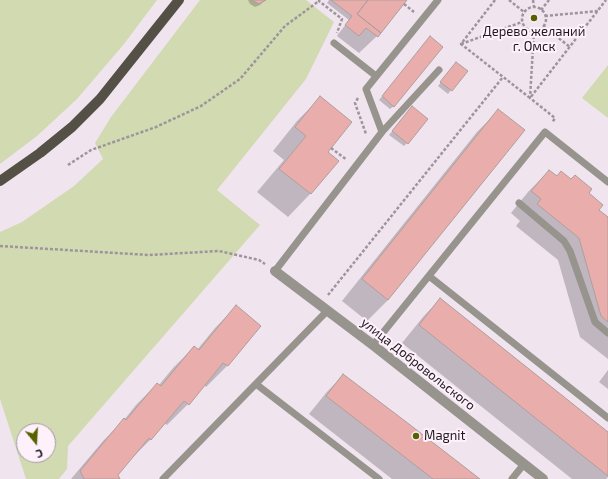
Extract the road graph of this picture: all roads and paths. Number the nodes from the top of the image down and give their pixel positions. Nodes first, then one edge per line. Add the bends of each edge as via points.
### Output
1 (179, 0) edge
2 (438, 0) edge
3 (495, 0) edge
4 (509, 0) edge
5 (533, 0) edge
6 (549, 0) edge
7 (606, 0) edge
8 (319, 1) edge
9 (534, 7) junction
10 (541, 10) junction
11 (598, 11) junction
12 (524, 12) junction
13 (545, 16) junction
14 (342, 19) dead end
15 (522, 22) junction
16 (543, 26) junction
17 (534, 31) junction
18 (334, 43) dead end
19 (461, 44) junction
20 (570, 47) junction
21 (439, 70) dead end
22 (376, 76) junction
23 (503, 77) junction
24 (530, 98) junction
25 (382, 132) junction
26 (545, 132) junction
27 (331, 148) dead end
28 (336, 152) dead end
29 (68, 165) dead end
30 (0, 182) edge
31 (608, 182) edge
32 (519, 203) dead end
33 (0, 246) edge
34 (275, 271) junction
35 (429, 276) junction
36 (324, 307) junction
37 (608, 333) edge
38 (373, 345) junction
39 (256, 384) junction
40 (608, 418) edge
41 (524, 464) junction
42 (163, 479) edge
43 (380, 479) edge
44 (512, 479) edge
45 (543, 479) edge

1 - 30 main road via 100,99 67,132
2 - 22 lane
3 - 19 path
4 - 12 path
5 - 9 path
6 - 10 path
7 - 11 path
8 - 14 path
8 - 29 path via 285,26 240,79 201,106 156,127 90,150
9 - 10 path
9 - 12 path
10 - 13 path
11 - 13 path
11 - 20 path
12 - 15 path
13 - 16 path
15 - 17 path via 529,30
15 - 19 path
16 - 17 path
16 - 20 path
17 - 24 path
18 - 22 lane
19 - 23 path
20 - 24 path
21 - 25 lane
22 - 25 lane via 366,89
23 - 24 path
23 - 36 path
24 - 26 path via 556,118
25 - 34 lane
26 - 31 lane
26 - 35 lane
27 - 28 path
32 - 37 lane via 564,241 570,251 595,322
33 - 34 path via 149,255 219,251 259,260
34 - 36 street, улица Добровольского
35 - 38 lane
35 - 40 lane
36 - 38 street, улица Добровольского
36 - 39 lane
38 - 41 street, улица Добровольского
39 - 42 lane
39 - 43 lane
41 - 44 lane
41 - 45 street, улица Добровольского

